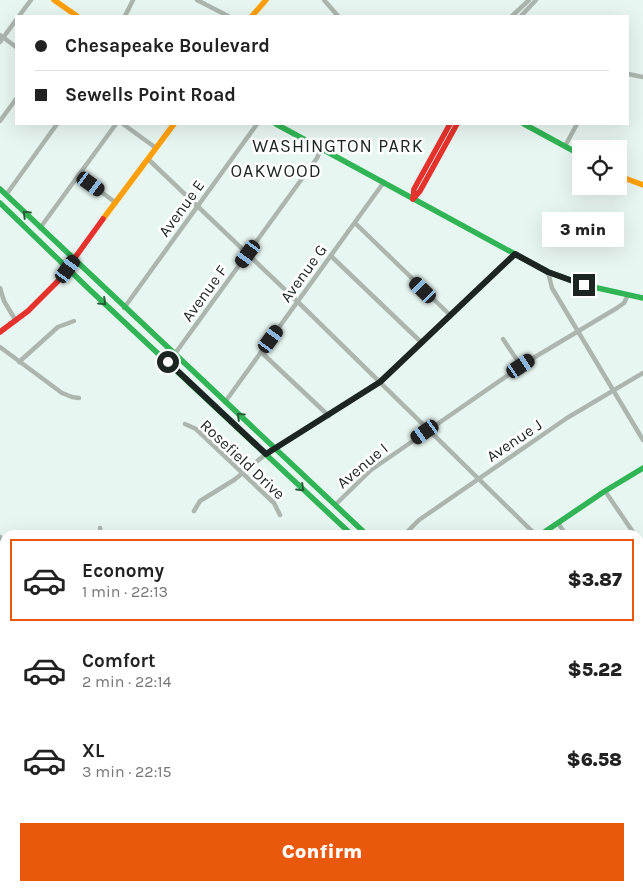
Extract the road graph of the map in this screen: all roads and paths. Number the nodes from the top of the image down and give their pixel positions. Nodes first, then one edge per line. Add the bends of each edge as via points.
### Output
1 (31, 0) edge
2 (54, 0) edge
3 (133, 0) edge
4 (266, 0) edge
5 (324, 0) edge
6 (530, 0) edge
7 (536, 0) edge
8 (200, 1) edge
9 (20, 15) edge
10 (75, 15) edge
11 (126, 15) edge
12 (226, 15) edge
13 (253, 15) edge
14 (337, 15) edge
15 (513, 15) edge
16 (522, 15) edge
17 (15, 21) edge
18 (1, 38) edge
19 (15, 47) edge
20 (629, 74) edge
21 (643, 77) edge
22 (15, 99) edge
23 (0, 121) edge
24 (56, 125) edge
25 (115, 125) edge
26 (123, 125) edge
27 (173, 125) edge
28 (257, 125) edge
29 (278, 125) edge
30 (449, 125) edge
31 (456, 125) edge
32 (526, 125) edge
33 (576, 125) edge
34 (565, 146) junction
35 (156, 148) junction
36 (320, 148) junction
37 (572, 150) edge
38 (148, 158) junction
39 (78, 175) junction
40 (627, 179) edge
41 (384, 182) junction
42 (643, 185) edge
43 (0, 189) edge
44 (6, 195) junction
45 (413, 199) junction
46 (0, 203) edge
47 (116, 203) junction
48 (198, 206) junction
49 (355, 224) junction
50 (40, 228) junction
51 (248, 254) junction
52 (515, 254) junction
53 (332, 256) junction
54 (74, 260) junction
55 (68, 269) junction
56 (548, 272) junction
57 (0, 288) edge
58 (628, 295) junction
59 (643, 298) edge
60 (298, 302) junction
61 (124, 308) junction
62 (451, 316) junction
63 (16, 321) junction
64 (74, 321) dead end
65 (578, 331) junction
66 (0, 332) edge
67 (503, 339) dead end
68 (422, 343) junction
69 (0, 347) edge
70 (262, 352) junction
71 (174, 355) junction
72 (19, 362) junction
73 (521, 366) junction
74 (643, 373) edge
75 (380, 382) junction
76 (614, 391) junction
77 (79, 398) dead end
78 (225, 402) junction
79 (329, 416) junction
80 (185, 424) dead end
81 (428, 430) junction
82 (643, 440) edge
83 (275, 449) junction
84 (266, 454) junction
85 (643, 468) edge
86 (243, 473) junction
87 (478, 479) junction
88 (605, 491) junction
89 (335, 505) junction
90 (194, 511) dead end
91 (280, 515) dead end
92 (558, 523) junction
93 (347, 530) edge
94 (362, 530) edge
95 (409, 530) edge
96 (531, 530) edge
97 (548, 530) edge
98 (563, 530) edge
99 (632, 530) edge

1 - 9 street
2 - 10 main road
3 - 11 street
4 - 13 main road
5 - 14 street
6 - 15 street
7 - 16 street
8 - 12 street
17 - 18 street
18 - 19 street
20 - 21 street
22 - 23 street
24 - 44 street
25 - 39 street
26 - 35 street
27 - 35 main road
28 - 48 street, Avenue E
29 - 36 main road
30 - 45 main road via 414,190
31 - 45 main road
32 - 34 main road
33 - 34 street
34 - 37 main road
35 - 38 main road
36 - 41 main road
36 - 51 street, Avenue F via 320,154
38 - 47 main road
38 - 48 street
39 - 47 street
39 - 50 street
40 - 42 main road
41 - 45 main road
41 - 49 street, Avenue G
43 - 44 main road
50 -> 44 main road
45 - 52 main road
46 - 55 main road
47 - 54 main road
48 - 51 street
48 - 61 street, Avenue E
49 - 53 street, Avenue G
49 - 62 street
50 - 54 main road
51 - 60 street
51 - 71 street, Avenue F
52 - 56 main road
52 - 62 street
53 - 60 street, Avenue G
53 - 68 street
54 - 55 main road
54 - 61 main road
55 - 63 main road
55 -> 84 main road
56 - 58 main road via 584,285
56 - 65 street via 552,288
57 - 63 street
58 - 59 main road
58 - 65 street, Avenue I via 624,303
60 - 70 street, Avenue G
60 - 75 street
61 - 71 main road
62 - 68 street
63 - 66 main road
64 - 72 street via 58,327
65 - 73 street, Avenue I
65 - 76 street
67 - 73 street
68 - 75 street
69 - 72 street
70 - 78 street, Avenue G
70 - 79 street
71 - 78 main road
72 - 77 street via 62,393
73 - 81 street, Avenue I
74 - 76 street, Avenue J
75 - 79 street
75 - 81 street
76 - 82 street
76 - 87 street, Avenue J via 567,418
83 -> 78 main road
79 - 83 street
80 - 86 street, Rosefield Drive via 196,429
81 - 87 street
81 - 89 street, Avenue I via 371,470
83 - 84 street
83 - 89 main road
84 - 86 street
84 -> 93 main road
85 - 88 main road
86 - 90 street via 200,501
86 - 91 street, Rosefield Drive via 274,502
87 - 95 street, Avenue J
87 - 96 street
88 - 92 main road
88 - 99 street
89 - 94 main road
92 - 97 main road
92 - 98 street

